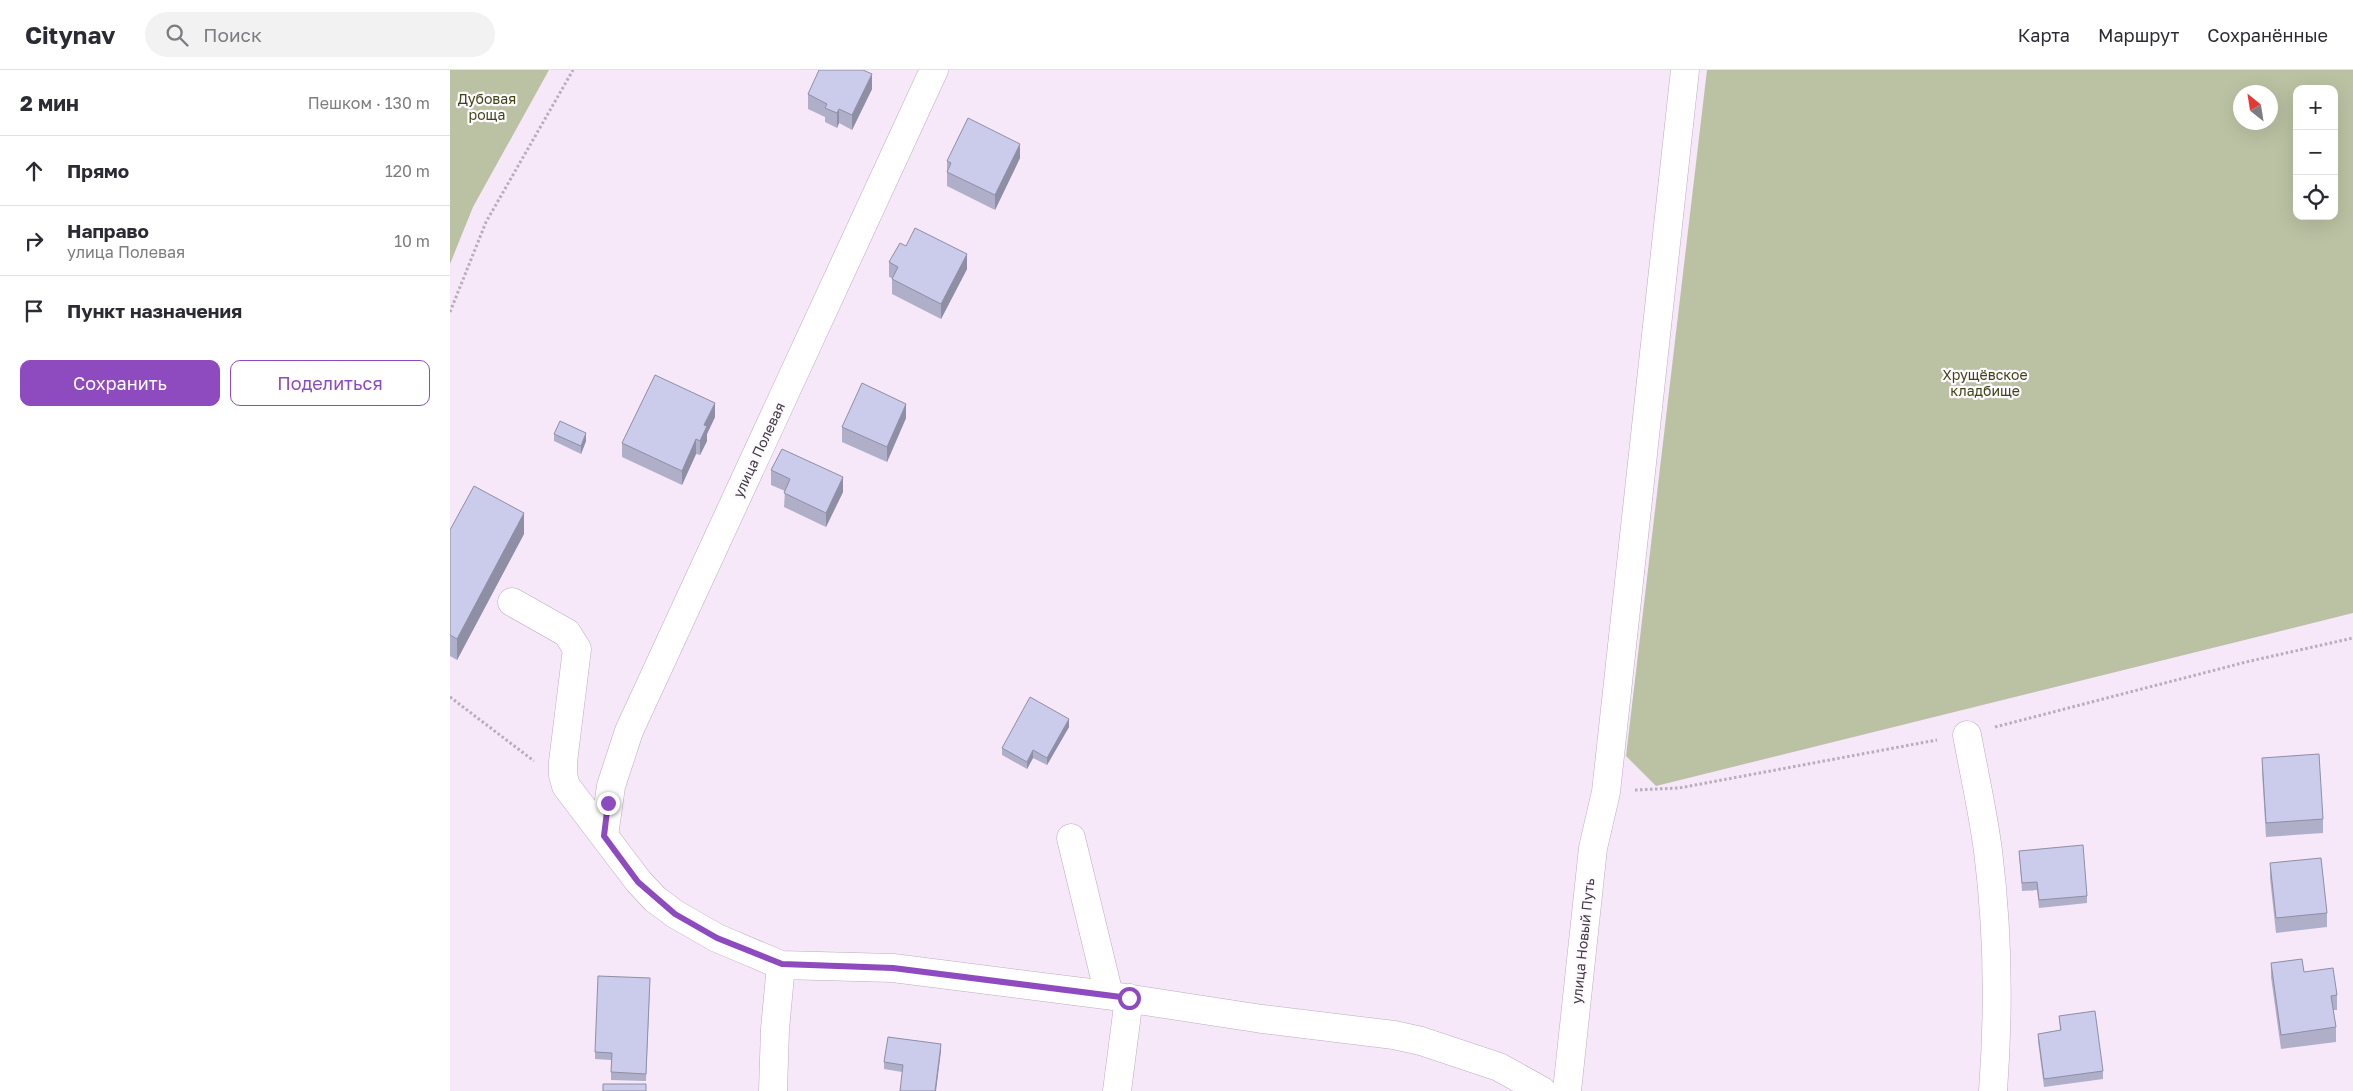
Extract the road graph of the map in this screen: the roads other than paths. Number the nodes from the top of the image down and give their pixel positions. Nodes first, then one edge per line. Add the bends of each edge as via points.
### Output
1 (934, 70) edge
2 (1685, 70) edge
3 (512, 602) dead end
4 (1967, 735) dead end
5 (604, 836) junction
6 (1071, 838) dead end
7 (782, 964) junction
8 (1119, 997) junction
9 (773, 1091) edge
10 (1117, 1091) edge
11 (1542, 1091) edge
12 (1567, 1091) edge
13 (1993, 1091) edge

1 - 5 street, улица Полевая via 629,731 611,786
2 - 12 street, улица Новый Путь via 1606,792 1593,848
3 - 5 street via 567,633 577,649 563,775 566,786
4 - 13 street via 1988,850 1995,923 1998,1033
5 - 7 street via 638,882 675,914 717,938
6 - 8 street
7 - 8 street via 893,968
7 - 9 street
8 - 10 street
8 - 11 street via 1421,1041 1499,1067

